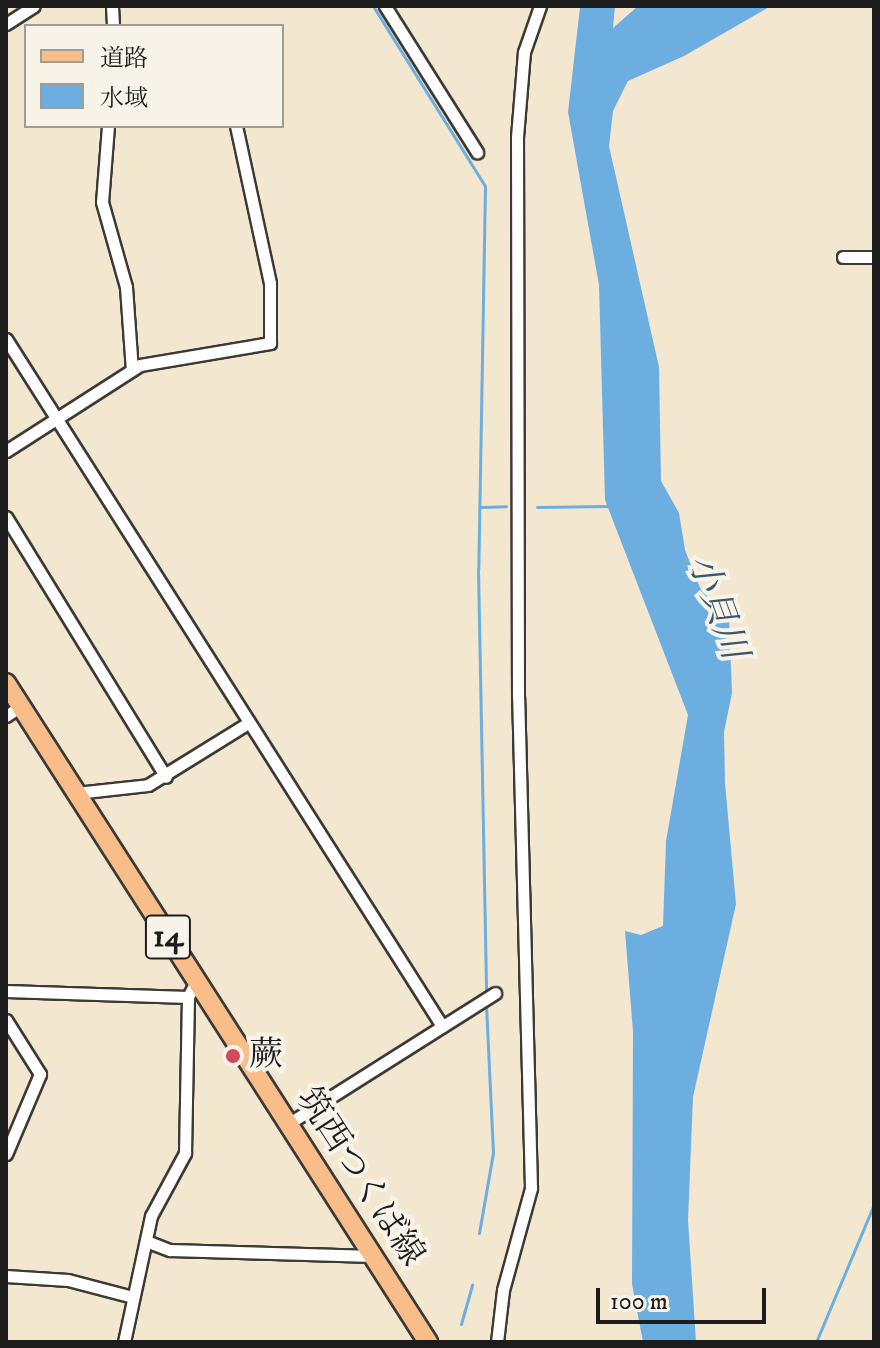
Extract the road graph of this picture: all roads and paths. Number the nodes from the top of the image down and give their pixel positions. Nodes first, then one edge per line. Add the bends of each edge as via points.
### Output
1 (34, 6) edge
2 (385, 6) edge
3 (540, 6) edge
4 (6, 24) edge
5 (108, 128) edge
6 (236, 128) edge
7 (477, 152) dead end
8 (843, 257) dead end
9 (874, 257) edge
10 (6, 339) edge
11 (132, 370) junction
12 (58, 420) junction
13 (6, 451) edge
14 (6, 517) edge
15 (6, 683) edge
16 (14, 711) edge
17 (248, 723) junction
18 (166, 777) junction
19 (76, 793) junction
20 (192, 989) junction
21 (6, 991) edge
22 (489, 997) dead end
23 (6, 1020) edge
24 (442, 1026) junction
25 (288, 1124) junction
26 (6, 1154) edge
27 (146, 1241) junction
28 (373, 1256) junction
29 (6, 1276) edge
30 (133, 1297) junction
31 (124, 1342) edge
32 (428, 1342) edge
33 (497, 1342) edge

1 - 4 street
2 - 7 street
3 - 33 street via 524,52 517,137 518,697 531,1188 503,1290
5 - 11 street via 102,202 126,287
6 - 11 street via 270,283 270,343
8 - 9 street
10 - 12 street
11 - 12 street
12 - 13 street
12 - 17 street
14 - 18 street
15 - 16 main road, 筑西つくば線 / 14
16 - 19 main road, 筑西つくば線 / 14
17 - 18 street
17 - 24 street
18 - 19 street via 132,789
19 - 20 main road, 筑西つくば線 / 14
20 - 21 street
20 - 25 main road, 筑西つくば線 / 14
20 - 27 street via 185,1153 151,1216
22 - 24 street
23 - 26 street via 40,1074
24 - 25 street
25 - 28 main road, 筑西つくば線 / 14
27 - 28 street via 170,1250
27 - 30 street
28 - 32 main road, 筑西つくば線 / 14
29 - 30 street via 68,1280
30 - 31 street

